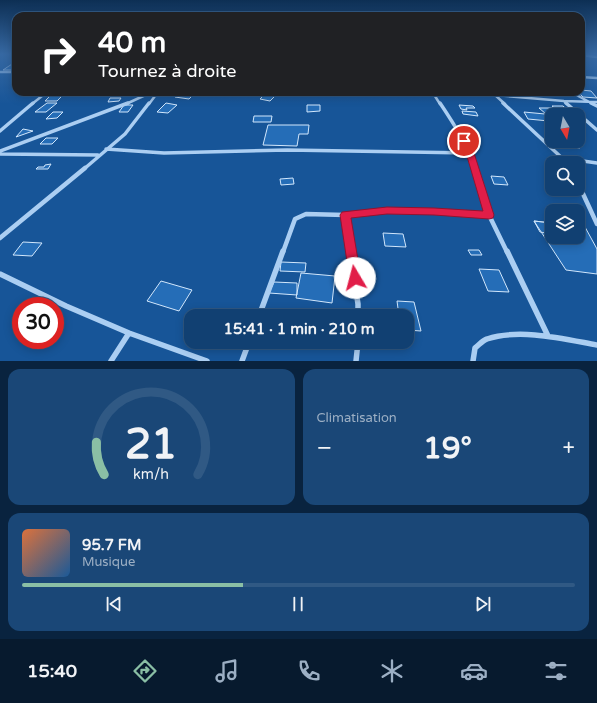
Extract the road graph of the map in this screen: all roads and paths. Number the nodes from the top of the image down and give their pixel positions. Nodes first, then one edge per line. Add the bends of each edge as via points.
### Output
1 (0, 72) edge
2 (12, 72) edge
3 (585, 77) edge
4 (597, 78) edge
5 (42, 96) edge
6 (143, 96) edge
7 (155, 96) edge
8 (435, 96) edge
9 (497, 96) edge
10 (520, 96) edge
11 (579, 96) edge
12 (564, 101) junction
13 (588, 101) junction
14 (597, 102) edge
15 (597, 106) edge
16 (597, 130) edge
17 (0, 131) edge
18 (106, 149) junction
19 (0, 153) edge
20 (470, 153) junction
21 (98, 155) junction
22 (560, 156) edge
23 (585, 161) edge
24 (597, 163) edge
25 (584, 196) edge
26 (345, 215) junction
27 (489, 215) junction
28 (597, 224) edge
29 (0, 238) edge
30 (0, 274) edge
31 (262, 309) edge
32 (358, 309) edge
33 (129, 333) junction
34 (548, 336) junction
35 (597, 345) edge
36 (246, 349) edge
37 (357, 349) edge
38 (111, 361) edge
39 (207, 361) edge
40 (242, 361) edge
41 (356, 361) edge
42 (473, 361) edge

1 - 2 street
3 - 4 street
5 - 17 street
6 - 19 street
7 - 18 street via 125,134
8 - 20 street
9 - 22 street
10 - 12 street
11 - 13 street
12 - 13 street
12 - 16 street
13 - 14 street
13 - 15 street
18 - 20 street via 143,153 296,150
18 - 21 street
19 - 21 street
20 - 27 street
21 - 29 street
23 - 24 street
25 - 28 street
26 - 27 street via 387,210
26 - 31 street via 306,214 295,219
26 - 32 street
27 - 34 street
30 - 33 street
33 - 38 street
33 - 39 street
34 - 35 street
34 - 42 street via 514,335 486,339 475,348
36 - 40 street
37 - 41 street

